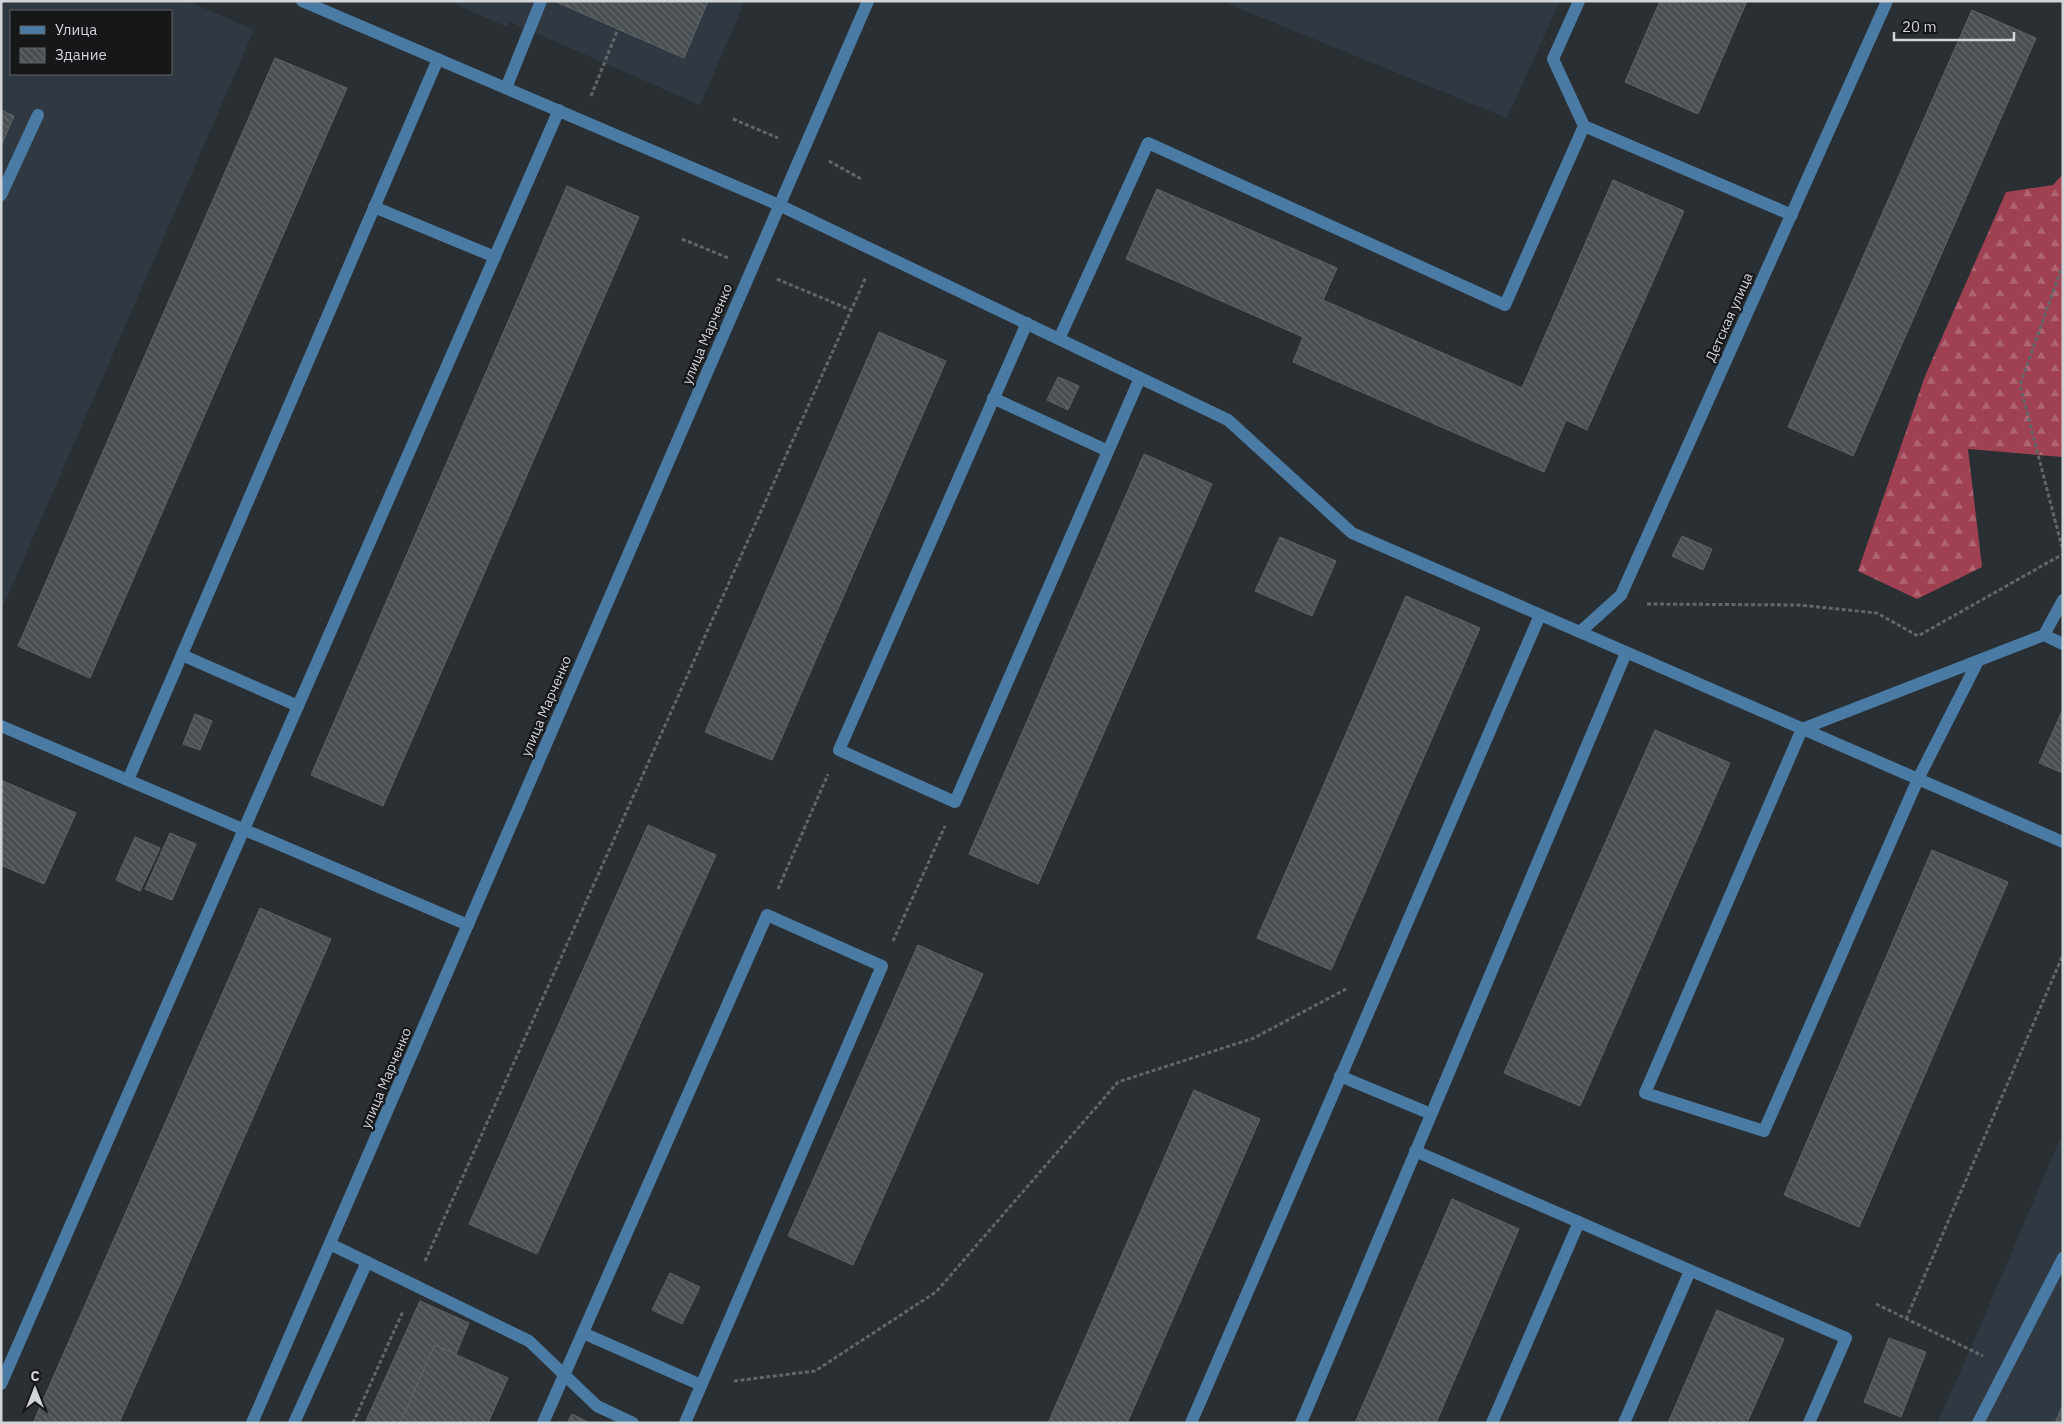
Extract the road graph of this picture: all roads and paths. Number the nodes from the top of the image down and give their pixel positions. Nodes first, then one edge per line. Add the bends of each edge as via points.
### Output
1 (302, 1) edge
2 (541, 1) edge
3 (868, 1) edge
4 (1579, 1) edge
5 (1887, 1) edge
6 (618, 29) dead end
7 (438, 59) junction
8 (506, 88) junction
9 (559, 110) junction
10 (38, 115) dead end
11 (580, 120) junction
12 (1584, 126) junction
13 (1, 195) edge
14 (779, 205) junction
15 (374, 207) junction
16 (1792, 215) junction
17 (878, 251) junction
18 (495, 257) junction
19 (2063, 264) edge
20 (1026, 323) junction
21 (1059, 339) junction
22 (1140, 378) junction
23 (993, 398) junction
24 (1108, 451) junction
25 (2063, 553) edge
26 (1622, 595) junction
27 (2063, 600) edge
28 (1540, 615) junction
29 (1580, 632) junction
30 (2044, 636) junction
31 (2063, 644) edge
32 (1626, 653) junction
33 (182, 655) junction
34 (1978, 661) junction
35 (298, 706) junction
36 (1, 726) edge
37 (1802, 729) junction
38 (839, 750) junction
39 (1918, 779) junction
40 (128, 780) junction
41 (955, 802) junction
42 (244, 830) junction
43 (2063, 842) edge
44 (766, 915) junction
45 (468, 925) junction
46 (2063, 955) edge
47 (882, 966) junction
48 (1388, 967) junction
49 (1340, 1076) junction
50 (1431, 1114) junction
51 (1415, 1150) junction
52 (1579, 1222) junction
53 (330, 1244) junction
54 (2063, 1258) edge
55 (367, 1262) junction
56 (1690, 1271) junction
57 (415, 1285) junction
58 (1876, 1304) dead end
59 (1906, 1319) junction
60 (583, 1333) junction
61 (2006, 1366) junction
62 (565, 1376) junction
63 (1, 1384) edge
64 (701, 1385) junction
65 (252, 1423) edge
66 (294, 1423) edge
67 (353, 1423) edge
68 (543, 1423) edge
69 (633, 1423) edge
70 (685, 1423) edge
71 (1191, 1423) edge
72 (1301, 1423) edge
73 (1492, 1423) edge
74 (1624, 1423) edge
75 (1809, 1423) edge
76 (1978, 1423) edge

1 - 7 street
2 - 8 street
3 - 14 street, улица Марченко
4 - 12 street via 1553,59
5 - 16 street, Детская улица
6 - 11 path
7 - 8 street
7 - 15 street
8 - 9 street
9 - 11 street
9 - 18 street
10 - 13 street
11 - 14 street
12 - 16 street
12 - 21 street via 1505,306 1148,143
14 - 17 street
14 - 45 street, улица Марченко
15 - 18 street
15 - 33 street
16 - 26 street, Детская улица
17 - 20 street
17 - 57 path
18 - 35 street
19 - 25 path via 2020,385
20 - 21 street
20 - 23 street
21 - 22 street
22 - 24 street
22 - 28 street via 1228,420 1352,533
23 - 24 street
23 - 38 street
24 - 41 street
25 - 26 path via 1918,636 1876,613 1799,605 1649,605
26 - 29 street, Детская улица
27 - 30 street
28 - 29 street
28 - 48 street
29 - 32 street
30 - 31 street
30 - 34 street
32 - 37 street
32 - 50 street
33 - 35 street
33 - 40 street
34 - 37 street
34 - 39 street
35 - 42 street
36 - 40 street
37 - 39 street
37 - 39 street via 1645,1093 1764,1131
38 - 41 street
38 - 44 path
39 - 43 street
40 - 42 street
41 - 47 path
42 - 45 street
42 - 63 street
44 - 47 street
44 - 60 street
45 - 53 street, улица Марченко
46 - 59 path
47 - 64 street
48 - 49 street
48 - 64 path via 1254,1038 1118,1082 936,1292 815,1371
49 - 50 street
49 - 71 street
50 - 51 street
51 - 52 street
51 - 72 street
52 - 56 street
52 - 73 street
53 - 55 street
53 - 65 street, улица Марченко
54 - 61 street
55 - 57 street
55 - 66 street
56 - 74 street
56 - 75 street via 1846,1338
57 - 62 street via 530,1341
57 - 67 path
58 - 59 path
59 - 61 path
60 - 62 street
60 - 64 street
61 - 76 street
62 - 68 street
62 - 69 street via 597,1406
64 - 70 street

